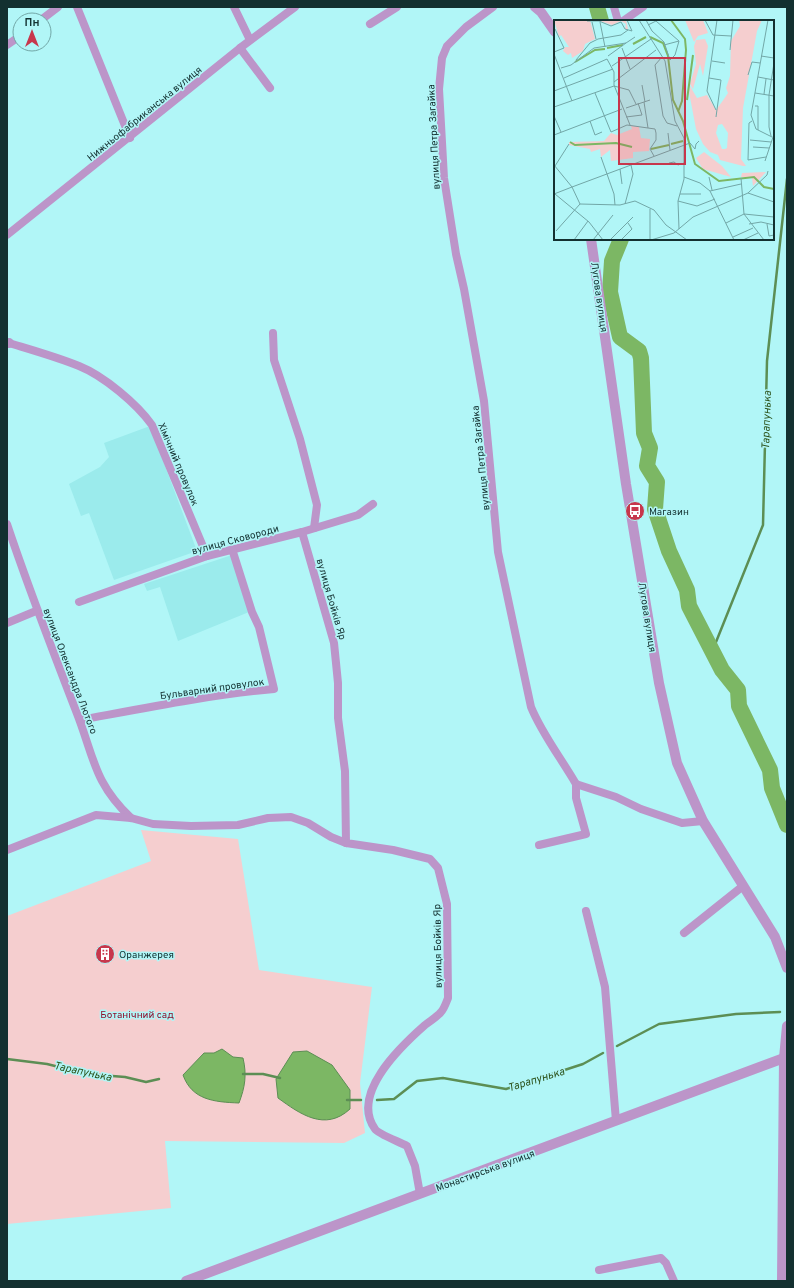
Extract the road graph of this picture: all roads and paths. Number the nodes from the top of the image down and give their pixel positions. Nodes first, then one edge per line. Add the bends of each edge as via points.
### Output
1 (77, 7) edge
2 (234, 7) edge
3 (295, 7) edge
4 (397, 7) edge
5 (493, 7) edge
6 (535, 7) edge
7 (614, 7) edge
8 (643, 7) edge
9 (618, 20) edge
10 (624, 20) edge
11 (370, 24) dead end
12 (554, 30) edge
13 (250, 40) junction
14 (240, 48) junction
15 (270, 88) dead end
16 (130, 138) junction
17 (7, 235) edge
18 (591, 240) edge
19 (273, 333) dead end
20 (8, 343) edge
21 (373, 504) dead end
22 (7, 524) edge
23 (314, 528) junction
24 (302, 532) junction
25 (232, 549) junction
26 (207, 556) junction
27 (79, 602) dead end
28 (36, 611) junction
29 (7, 623) edge
30 (80, 720) junction
31 (576, 784) junction
32 (131, 818) junction
33 (702, 821) junction
34 (346, 843) junction
35 (539, 845) dead end
36 (7, 850) edge
37 (743, 886) junction
38 (586, 911) dead end
39 (684, 933) dead end
40 (787, 968) edge
41 (787, 1026) edge
42 (785, 1058) edge
43 (616, 1121) junction
44 (420, 1194) junction
45 (600, 1270) dead end
46 (780, 1280) edge
47 (186, 1281) edge
48 (674, 1281) edge

1 - 16 street
2 - 13 street
3 - 13 street, Нижньофабриканська вулиця
4 - 11 street
5 - 31 street, вулиця Петра Загайка via 466,27 447,46 442,58 439,89 444,178 484,401 498,552 531,707 539,727 552,743
6 - 12 street via 542,12
7 - 9 street
8 - 10 street
13 - 14 street, Нижньофабриканська вулиця
14 - 15 street
14 - 16 street, Нижньофабриканська вулиця
16 - 17 street, Нижньофабриканська вулиця
18 - 33 street, Лугова вулиця via 626,484 659,683 677,763
19 - 23 street via 274,360 300,439 317,505
20 - 26 street, Хімічний провулок via 80,366 118,390 147,418
21 - 23 street, вулиця Сковороди via 358,515
22 - 28 street, вулиця Олександра Лютого
23 - 24 street, вулиця Сковороди
24 - 25 street, вулиця Сковороди
24 - 34 street, вулиця Бойків Яр via 334,643 338,718 345,771
25 - 26 street, вулиця Сковороди
25 - 30 street, Бульварний провулок via 252,612 260,627 274,689 240,692
26 - 27 street, вулиця Сковороди
28 - 29 street
28 - 30 street, вулиця Олександра Лютого
30 - 32 street, вулиця Олександра Лютого via 102,784 115,803
31 - 33 street via 682,823
31 - 35 street via 576,798 586,834
32 - 34 street via 153,824 191,826 238,825 268,818 291,817
32 - 36 street via 96,815
33 - 37 street, Лугова вулиця
34 - 44 street, вулиця Бойків Яр via 430,859 438,868 447,904 448,998 442,1012 424,1026 384,1068 372,1085 368,1101 370,1118 375,1130 407,1146 415,1166
37 - 39 street
37 - 40 street, Лугова вулиця via 775,937
38 - 43 street via 605,987
41 - 42 street
42 - 43 street, Монастирська вулиця
42 - 46 street
43 - 44 street, Монастирська вулиця
44 - 47 street, Монастирська вулиця
45 - 48 street via 661,1258

